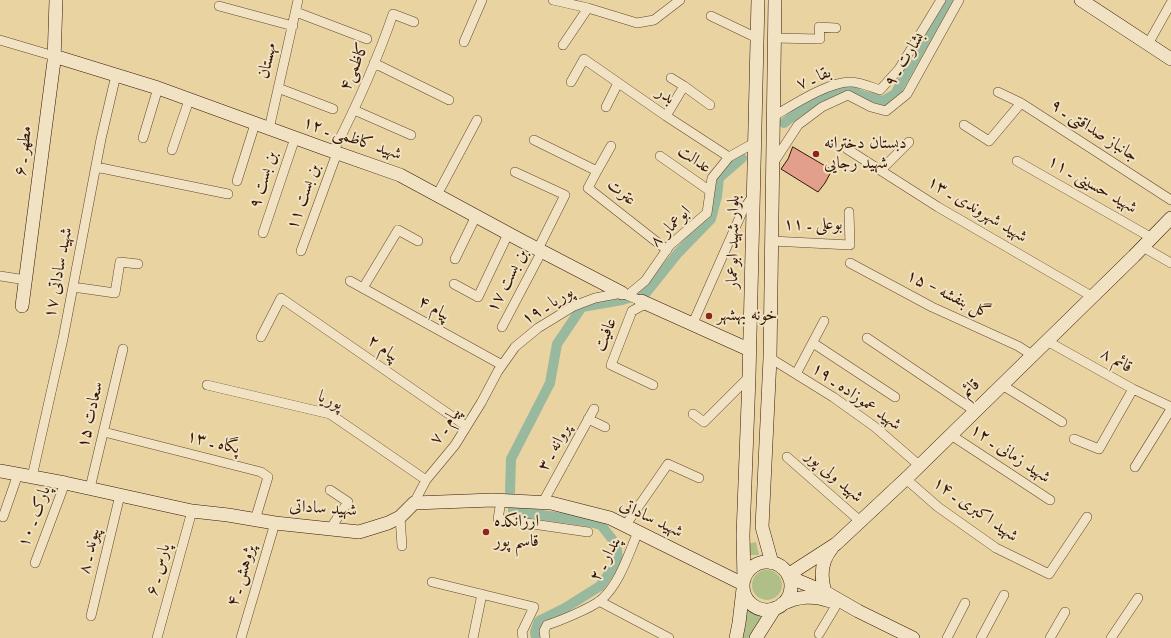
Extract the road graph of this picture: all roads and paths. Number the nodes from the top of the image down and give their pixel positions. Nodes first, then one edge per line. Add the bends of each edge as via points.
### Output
1 (56, 0) edge
2 (298, 0) edge
3 (481, 0) edge
4 (553, 0) edge
5 (680, 0) edge
6 (758, 0) edge
7 (775, 0) edge
8 (939, 0) edge
9 (959, 0) edge
10 (1081, 0) edge
11 (1171, 3) edge
12 (219, 6) dead end
13 (588, 8) junction
14 (296, 12) junction
15 (711, 16) dead end
16 (414, 22) dead end
17 (293, 26) junction
18 (836, 28) dead end
19 (757, 38) junction
20 (775, 38) junction
21 (367, 39) dead end
22 (0, 40) edge
23 (464, 42) dead end
24 (1148, 44) junction
25 (563, 45) dead end
26 (54, 56) junction
27 (1171, 59) edge
28 (374, 63) junction
29 (116, 75) junction
30 (672, 78) dead end
31 (571, 82) dead end
32 (618, 83) junction
33 (684, 86) junction
34 (158, 88) junction
35 (278, 88) junction
36 (998, 92) dead end
37 (189, 100) junction
38 (450, 100) dead end
39 (1021, 103) junction
40 (606, 106) dead end
41 (710, 106) dead end
42 (333, 109) dead end
43 (354, 110) junction
44 (666, 116) junction
45 (774, 116) junction
46 (477, 120) dead end
47 (255, 124) junction
48 (964, 125) dead end
49 (269, 129) junction
50 (411, 135) dead end
51 (143, 138) dead end
52 (295, 138) junction
53 (534, 140) dead end
54 (909, 142) dead end
55 (754, 143) junction
56 (611, 146) dead end
57 (847, 149) dead end
58 (172, 150) dead end
59 (335, 152) junction
60 (660, 156) dead end
61 (729, 157) junction
62 (1017, 161) dead end
63 (773, 163) junction
64 (96, 167) junction
65 (881, 170) junction
66 (597, 171) junction
67 (515, 172) dead end
68 (237, 181) dead end
69 (710, 191) junction
70 (228, 194) dead end
71 (437, 195) junction
72 (753, 196) junction
73 (1171, 200) edge
74 (849, 212) dead end
75 (476, 216) junction
76 (1171, 218) edge
77 (263, 233) dead end
78 (508, 234) junction
79 (1152, 238) junction
80 (418, 241) dead end
81 (772, 241) junction
82 (1143, 247) junction
83 (540, 250) junction
84 (667, 250) junction
85 (301, 251) dead end
86 (455, 258) dead end
87 (850, 263) dead end
88 (1171, 263) edge
89 (138, 264) dead end
90 (0, 276) edge
91 (26, 280) junction
92 (350, 281) dead end
93 (454, 284) dead end
94 (73, 287) junction
95 (363, 288) junction
96 (625, 294) junction
97 (1093, 296) junction
98 (644, 302) junction
99 (22, 306) dead end
100 (824, 322) dead end
101 (693, 323) junction
102 (502, 327) dead end
103 (261, 337) dead end
104 (866, 338) dead end
105 (1047, 341) junction
106 (813, 343) junction
107 (123, 349) dead end
108 (750, 350) junction
109 (1032, 355) junction
110 (770, 358) junction
111 (502, 365) junction
112 (796, 374) junction
113 (749, 377) junction
114 (207, 385) dead end
115 (653, 385) dead end
116 (1002, 385) junction
117 (1133, 389) junction
118 (895, 397) dead end
119 (1171, 408) edge
120 (594, 409) dead end
121 (975, 411) junction
122 (693, 414) dead end
123 (588, 419) junction
124 (1062, 422) dead end
125 (466, 426) junction
126 (605, 427) dead end
127 (104, 432) junction
128 (951, 435) junction
129 (1074, 439) dead end
130 (787, 457) dead end
131 (920, 466) junction
132 (1135, 467) dead end
133 (0, 471) edge
134 (18, 474) junction
135 (32, 476) junction
136 (699, 478) dead end
137 (906, 479) junction
138 (426, 480) junction
139 (65, 483) junction
140 (90, 488) junction
141 (330, 490) dead end
142 (120, 495) junction
143 (1050, 500) dead end
144 (501, 501) junction
145 (543, 502) junction
146 (414, 503) junction
147 (192, 511) junction
148 (3, 517) dead end
149 (400, 517) junction
150 (1087, 517) dead end
151 (255, 520) junction
152 (860, 521) junction
153 (275, 524) junction
154 (625, 526) junction
155 (330, 529) junction
156 (762, 530) junction
157 (588, 532) dead end
158 (638, 532) junction
159 (743, 536) junction
160 (836, 544) junction
161 (402, 546) dead end
162 (35, 563) dead end
163 (772, 563) junction
164 (788, 576) junction
165 (432, 582) dead end
166 (743, 584) junction
167 (825, 592) junction
168 (482, 594) junction
169 (1004, 595) dead end
170 (1138, 598) dead end
171 (599, 601) junction
172 (965, 603) dead end
173 (838, 604) junction
174 (779, 606) junction
175 (858, 611) junction
176 (1065, 612) dead end
177 (91, 616) dead end
178 (819, 634) dead end
179 (895, 634) edge
180 (157, 638) edge
181 (241, 638) edge
182 (473, 638) edge
183 (523, 638) edge
184 (545, 638) edge
185 (669, 638) edge
186 (736, 638) edge
187 (756, 638) edge
188 (913, 638) edge
189 (947, 638) edge
190 (981, 638) edge
191 (1050, 638) edge
192 (1111, 638) edge

1 - 26 street, مطهر ـ ۶
2 - 14 street, مهستان
3 - 23 street
4 - 13 street
5 - 13 street via 654,20 637,23
6 - 19 street, بلوار شهید ابوعمار
7 - 20 street
8 - 45 street, بقا ـ ۷ via 899,69 880,90 851,82 836,85 817,92
9 - 63 street, بشارت ـ ۹ via 907,94 886,111 870,107 848,95 822,107 798,125
10 - 24 street
11 - 24 street
12 - 17 street
13 - 25 street
14 - 17 street, مهستان
14 - 21 street
15 - 19 street
16 - 28 street, کاظمی۴ via 393,14
17 - 35 street, مهستان
18 - 20 street via 819,27 820,39
19 - 55 street, بلوار شهید ابوعمار
20 - 45 street
22 - 26 street
24 - 27 street
26 - 29 street, شهید کاظمی ـ ۱۲
26 - 91 street, مطهر ـ ۶
28 - 38 street
28 - 43 street, کاظمی۴
29 - 34 street, شهید کاظمی ـ ۱۲
29 - 64 street, شهید ساداتی ۱۷
30 - 33 street
31 - 32 street, بدر via 584,59
32 - 40 street
32 - 44 street, بدر
33 - 41 street
33 - 44 street
34 - 37 street, شهید کاظمی ـ ۱۲
34 - 51 street
35 - 42 street
35 - 49 street, مهستان
36 - 39 street, جانباز صداقتی ـ ۹
37 - 47 street, شهید کاظمی ـ ۱۲
37 - 58 street
39 - 48 street via 989,141
39 - 73 street, جانباز صداقتی ـ ۹
43 - 50 street
43 - 59 street, کاظمی۴
44 - 61 street, بدر
45 - 63 street
46 - 71 street
47 - 49 street, شهید کاظمی ـ ۱۲
47 - 68 street
49 - 52 street, شهید کاظمی ـ ۱۲
52 - 59 street, شهید کاظمی ـ ۱۲
52 - 77 street, بن بست ۹
53 - 66 street, عترت
54 - 65 street
55 - 61 street, ابوعمار ۸
55 - 72 street, بلوار شهید ابوعمار
56 - 66 street
57 - 65 street, شهید شهروندی ـ ۱۳
59 - 71 street, شهید کاظمی ـ ۱۲ via 400,175
59 - 85 street, بن بست ۱۱
60 - 69 street, عدالت
61 - 69 street, ابوعمار ۸ via 712,178
62 - 79 street, شهید حسینی ـ ۱۱
63 - 81 street
64 - 70 street
64 - 94 street, شهید ساداتی ۱۷
65 - 97 street, شهید شهروندی ـ ۱۳ via 938,207
66 - 84 street, عترت via 588,188
67 - 83 street, بن بست ۱۷ via 565,194
69 - 84 street, ابوعمار ۸ via 707,213
71 - 75 street, شهید کاظمی ـ ۱۲
72 - 101 street via 743,210
72 - 108 street, بلوار شهید ابوعمار
74 - 81 street, بوعلی ـ ۱۱ via 850,244
75 - 78 street, شهید کاظمی ـ ۱۲
75 - 86 street
76 - 79 street, قائم
78 - 83 street, شهید کاظمی ـ ۱۲
78 - 93 street via 478,297
79 - 82 street, قائم
80 - 95 street via 398,230
81 - 110 street
82 - 88 street
82 - 97 street, قائم
83 - 96 street, شهید کاظمی ـ ۱۲
83 - 102 street, بن بست ۱۷
84 - 96 street, ابوعمار ۸ via 646,281
87 - 109 street, گل بنفشه - ۱۵ via 932,307 1018,346
89 - 94 street via 120,262 116,293
90 - 91 street
91 - 99 street, مطهر ـ ۶
92 - 95 street, پیام ۴
94 - 135 street, شهید ساداتی ۱۷
95 - 111 street, پیام ۴
96 - 98 street
96 - 111 street, پوریا ـ ۱۹ via 595,298 574,306 538,328 515,347
97 - 105 street, قائم
98 - 101 street
98 - 115 street, عافیت via 632,311 611,365
100 - 106 street
101 - 108 street
103 - 125 street, پیام ۲ via 281,298
104 - 121 street
105 - 109 street, قائم
105 - 117 street, قائم ۸
106 - 112 street
106 - 118 street
107 - 127 street, سعادت ۱۵
108 - 113 street, بلوار شهید ابوعمار
109 - 116 street, قائم
110 - 112 street, شهید عموزاده ـ ۱۹
110 - 156 street
111 - 125 street, پیام ـ ۷ via 482,403
112 - 131 street, شهید عموزاده ـ ۱۹ via 875,427
113 - 122 street via 704,422
113 - 159 street, بلوار شهید ابوعمار
114 - 138 street, پوریا via 330,414
116 - 121 street, قائم
116 - 124 street
117 - 119 street, قائم ۸
117 - 129 street via 1100,449
119 - 132 street
120 - 123 street, پروانه ـ ۳
121 - 128 street, قائم
123 - 126 street
123 - 145 street, پروانه ـ ۳
125 - 138 street, پیام ـ ۷ via 455,445
127 - 140 street, سعادت ۱۵
127 - 151 street, پگاه ـ ۱۳ via 261,472 268,477
128 - 131 street, قائم
128 - 143 street, شهید زمانی ـ ۱۲
130 - 152 street, شهید ولی پور
131 - 137 street, قائم
133 - 134 street, شهید ساداتی
134 - 135 street, شهید ساداتی
134 - 148 street
135 - 139 street, شهید ساداتی
136 - 154 street via 668,464
137 - 150 street, شهید اکبری ـ ۱۴ via 938,507 996,548 1049,574
137 - 152 street, قائم
138 - 146 street, پیام ـ ۷
139 - 140 street, شهید ساداتی
139 - 162 street, پارک ـ ۱۰
140 - 142 street, شهید ساداتی
141 - 155 street via 348,502
142 - 147 street, شهید ساداتی
142 - 177 street, پیوند ـ ۸
144 - 145 street, شهید ساداتی
144 - 146 street, شهید ساداتی
144 - 157 street via 498,519
145 - 154 street, شهید ساداتی via 610,518
146 - 149 street, شهید ساداتی
147 - 151 street, شهید ساداتی
147 - 180 street, پارس ـ ۶
149 - 155 street, شهید ساداتی via 359,532
149 - 161 street
151 - 153 street, شهید ساداتی
152 - 160 street, قائم
153 - 155 street, شهید ساداتی
153 - 181 street, پژوهش ـ ۴
154 - 158 street, شهید ساداتی
156 - 159 street via 754,538
156 - 163 street
158 - 166 street, شهید ساداتی
158 - 171 street, پندار ـ ۲ via 617,578
159 - 166 street, بلوار شهید ابوعمار
160 - 164 street, قائم
160 - 167 street via 823,566 822,584
163 - 164 street via 779,565
163 - 166 street via 757,564 746,574
164 - 167 street
164 - 174 street via 790,592
165 - 168 street
166 - 174 street via 745,595 754,606 768,610
166 - 186 street, بلوار شهید ابوعمار via 740,623
167 - 175 street
168 - 182 street
168 - 183 street via 534,607 522,632
169 - 190 street
170 - 192 street
171 - 184 street, پندار ـ ۲ via 547,625 544,631
171 - 185 street
172 - 189 street
173 - 174 street via 812,597 800,597
173 - 175 street
173 - 178 street
174 - 187 street
175 - 179 street
176 - 191 street
179 - 188 street

